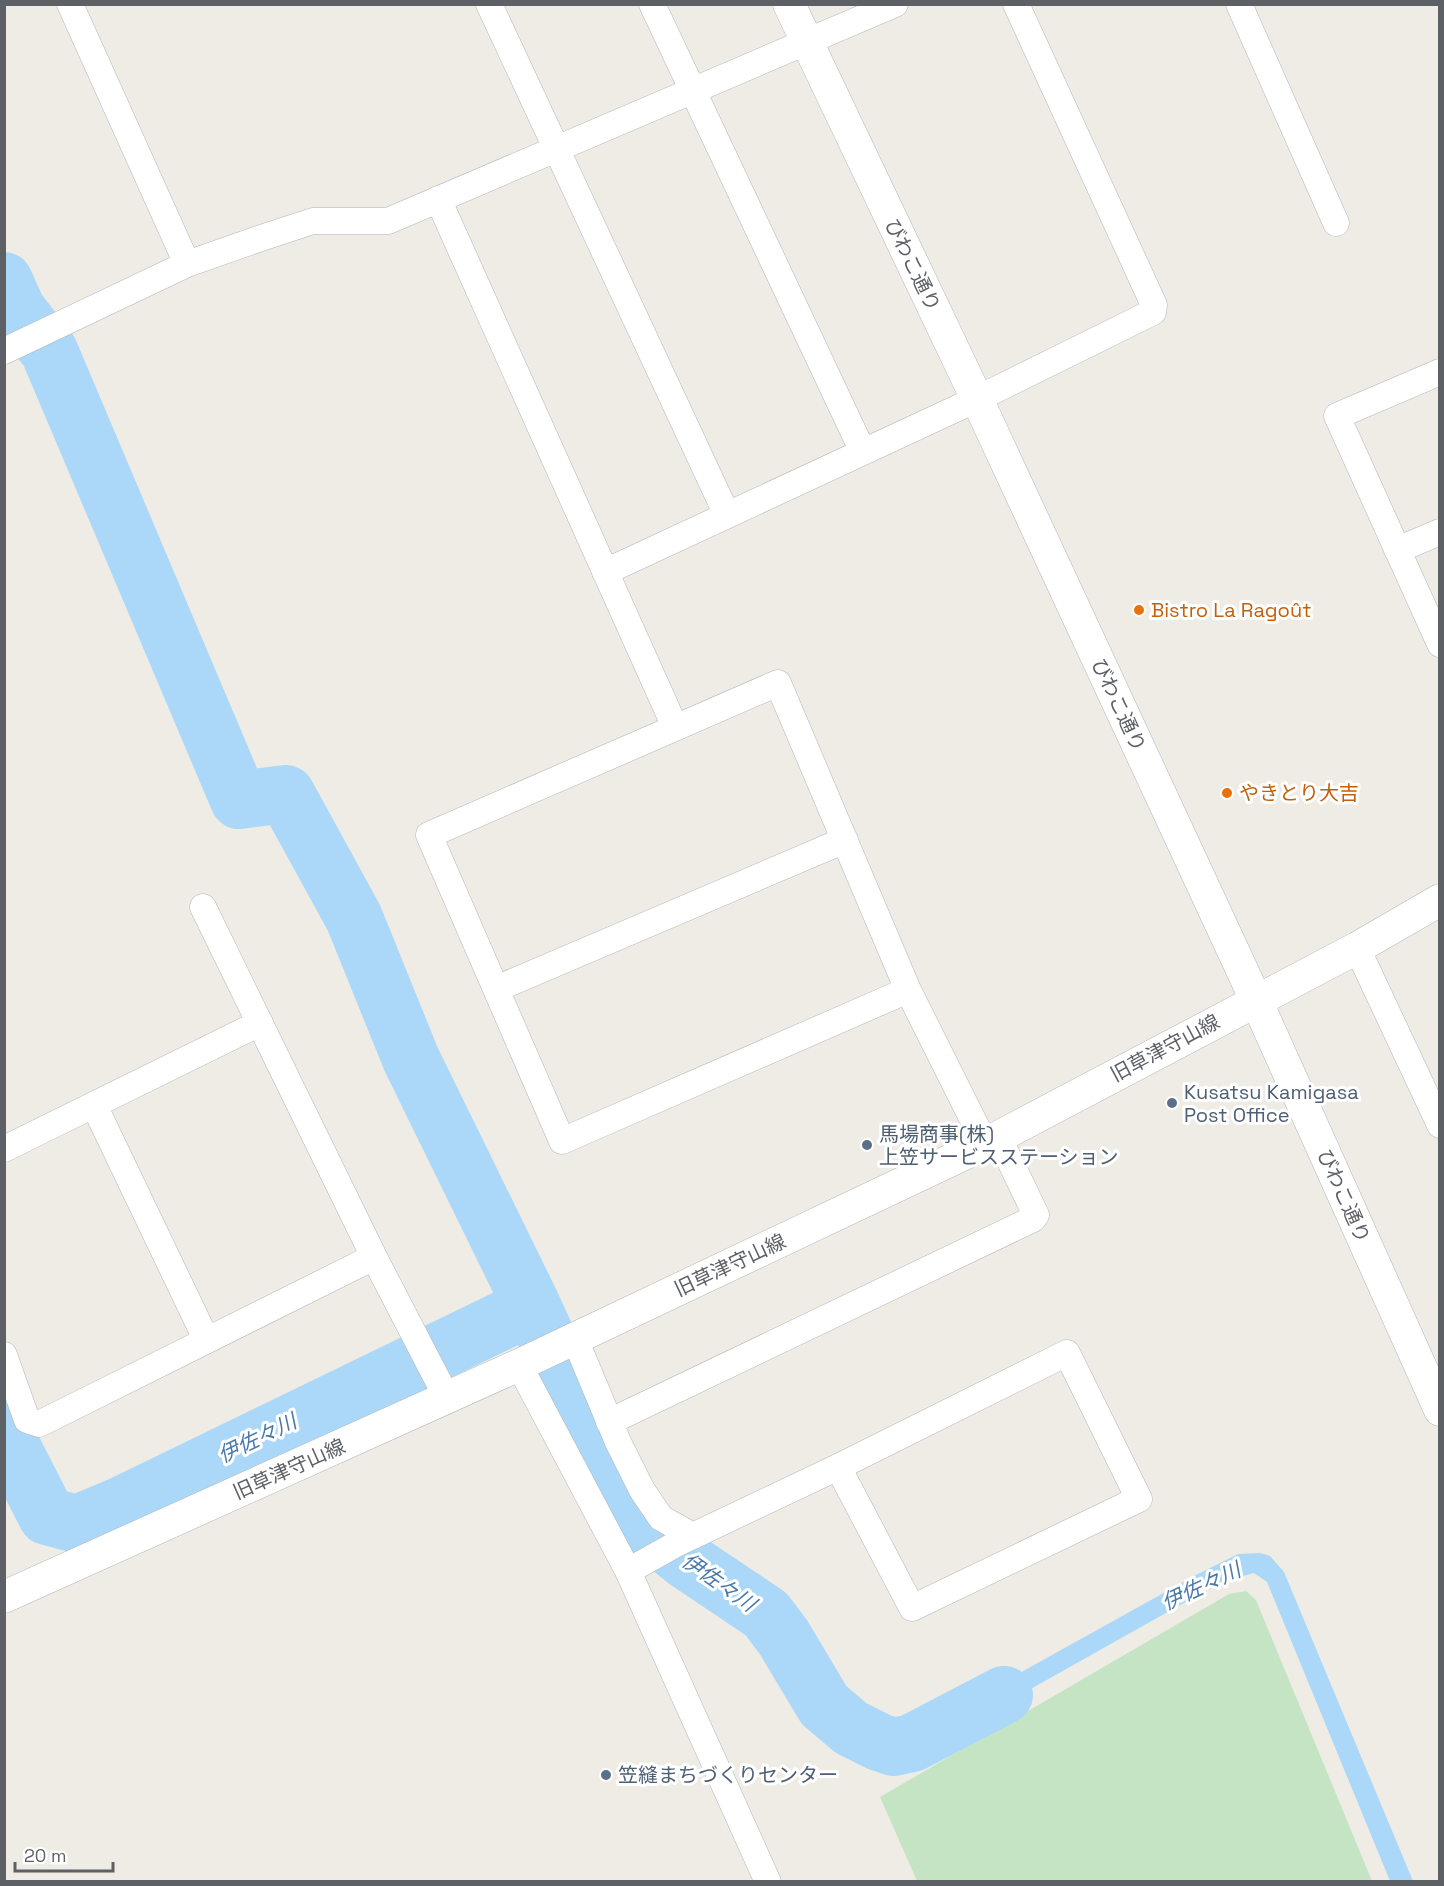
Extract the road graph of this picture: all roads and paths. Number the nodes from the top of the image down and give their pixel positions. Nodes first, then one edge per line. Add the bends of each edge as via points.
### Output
1 (70, 4) edge
2 (489, 4) edge
3 (652, 4) edge
4 (789, 4) edge
5 (895, 4) edge
6 (1016, 4) edge
7 (1239, 4) edge
8 (806, 41) junction
9 (693, 90) junction
10 (557, 148) junction
11 (438, 199) junction
12 (1336, 223) dead end
13 (187, 264) junction
14 (7, 344) edge
15 (1440, 372) edge
16 (977, 399) junction
17 (863, 452) junction
18 (727, 515) junction
19 (1440, 532) edge
20 (1397, 550) junction
21 (605, 572) junction
22 (1440, 644) edge
23 (675, 727) junction
24 (845, 840) junction
25 (1440, 900) edge
26 (202, 908) dead end
27 (1357, 948) junction
28 (496, 989) junction
29 (908, 990) junction
30 (1256, 1000) junction
31 (260, 1023) junction
32 (94, 1105) junction
33 (1440, 1125) edge
34 (991, 1140) junction
35 (4, 1149) edge
36 (374, 1257) junction
37 (206, 1340) junction
38 (569, 1342) junction
39 (4, 1355) edge
40 (527, 1362) junction
41 (440, 1385) junction
42 (1440, 1410) edge
43 (609, 1422) junction
44 (838, 1467) junction
45 (685, 1540) junction
46 (638, 1565) junction
47 (4, 1597) edge
48 (768, 1881) edge

1 - 13 street
2 - 10 street
3 - 9 street
4 - 8 street, びわこ通り
5 - 8 street
6 - 16 street via 1154,304 1153,312
7 - 12 street
8 - 9 street
8 - 16 street, びわこ通り
9 - 10 street
9 - 17 street
10 - 11 street
10 - 18 street
11 - 13 street via 388,221 313,221
11 - 21 street
13 - 14 street
15 - 20 street via 1337,416
16 - 17 street
16 - 30 street, びわこ通り
17 - 18 street
18 - 21 street
19 - 20 street
20 - 22 street
21 - 23 street
23 - 24 street via 778,683
23 - 28 street via 429,835
24 - 28 street
24 - 29 street
25 - 27 street, 旧草津守山線
26 - 31 street
27 - 30 street, 旧草津守山線
27 - 33 street
28 - 29 street via 562,1141
29 - 34 street
30 - 34 street, 旧草津守山線
30 - 42 street, びわこ通り
31 - 32 street
31 - 36 street
32 - 35 street
32 - 37 street
34 - 38 street, 旧草津守山線
34 - 43 street via 1036,1215 1033,1219
36 - 37 street
36 - 41 street
37 - 39 street via 39,1424 27,1420
38 - 40 street, 旧草津守山線
38 - 43 street
40 - 41 street, 旧草津守山線
40 - 46 street
41 - 47 street, 旧草津守山線
43 - 45 street via 642,1490 662,1518
44 - 44 street via 1067,1353 1139,1499 912,1608
44 - 45 street
45 - 46 street
46 - 48 street

